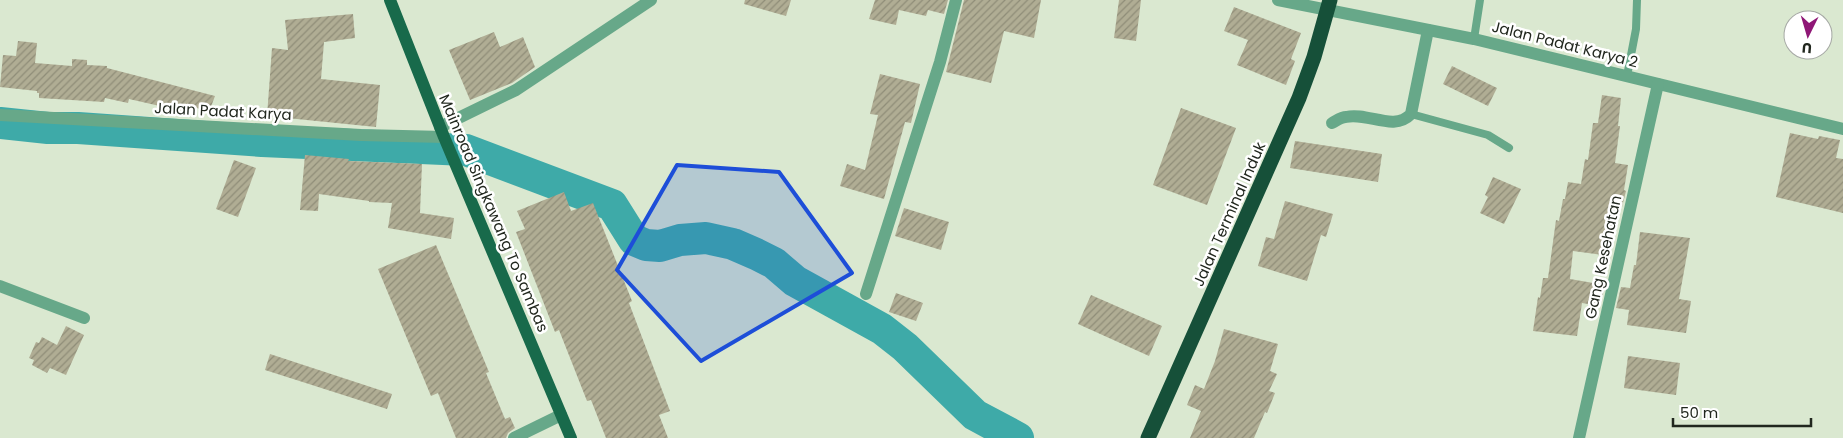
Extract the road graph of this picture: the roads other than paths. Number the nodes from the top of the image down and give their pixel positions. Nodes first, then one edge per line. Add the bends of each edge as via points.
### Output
1 (390, 0) edge
2 (651, 0) edge
3 (956, 0) edge
4 (1278, 0) edge
5 (1480, 0) edge
6 (1637, 0) edge
7 (1329, 5) edge
8 (1428, 30) junction
9 (1474, 39) junction
10 (1627, 76) junction
11 (1658, 84) junction
12 (1411, 114) junction
13 (0, 115) edge
14 (1332, 123) dead end
15 (1842, 127) edge
16 (442, 132) junction
17 (1509, 148) dead end
18 (0, 286) edge
19 (866, 294) dead end
20 (84, 318) dead end
21 (561, 415) junction
22 (514, 438) edge
23 (571, 438) edge
24 (1148, 438) edge
25 (1579, 438) edge

1 - 16 main road, Mainroad Singkawang To Sambas
2 - 16 street via 516,90
3 - 19 street via 940,62
4 - 7 street, Jalan Padat Karya 2
5 - 9 lane
6 - 10 lane via 1636,29
7 - 8 street, Jalan Padat Karya 2
7 - 24 highway, Jalan Terminal Induk via 1299,98
8 - 9 street, Jalan Padat Karya 2
8 - 12 street
9 - 10 street, Jalan Padat Karya 2
10 - 11 street, Jalan Padat Karya 2
11 - 15 street, Jalan Padat Karya 2
11 - 25 street, Gang Kesehatan
12 - 14 street via 1406,120 1396,123 1346,116
12 - 17 lane via 1488,135
13 - 16 street, Jalan Padat Karya via 361,135
16 - 21 main road, Mainroad Singkawang To Sambas
18 - 20 street
21 - 22 street
21 - 23 main road, Mainroad Singkawang To Sambas

